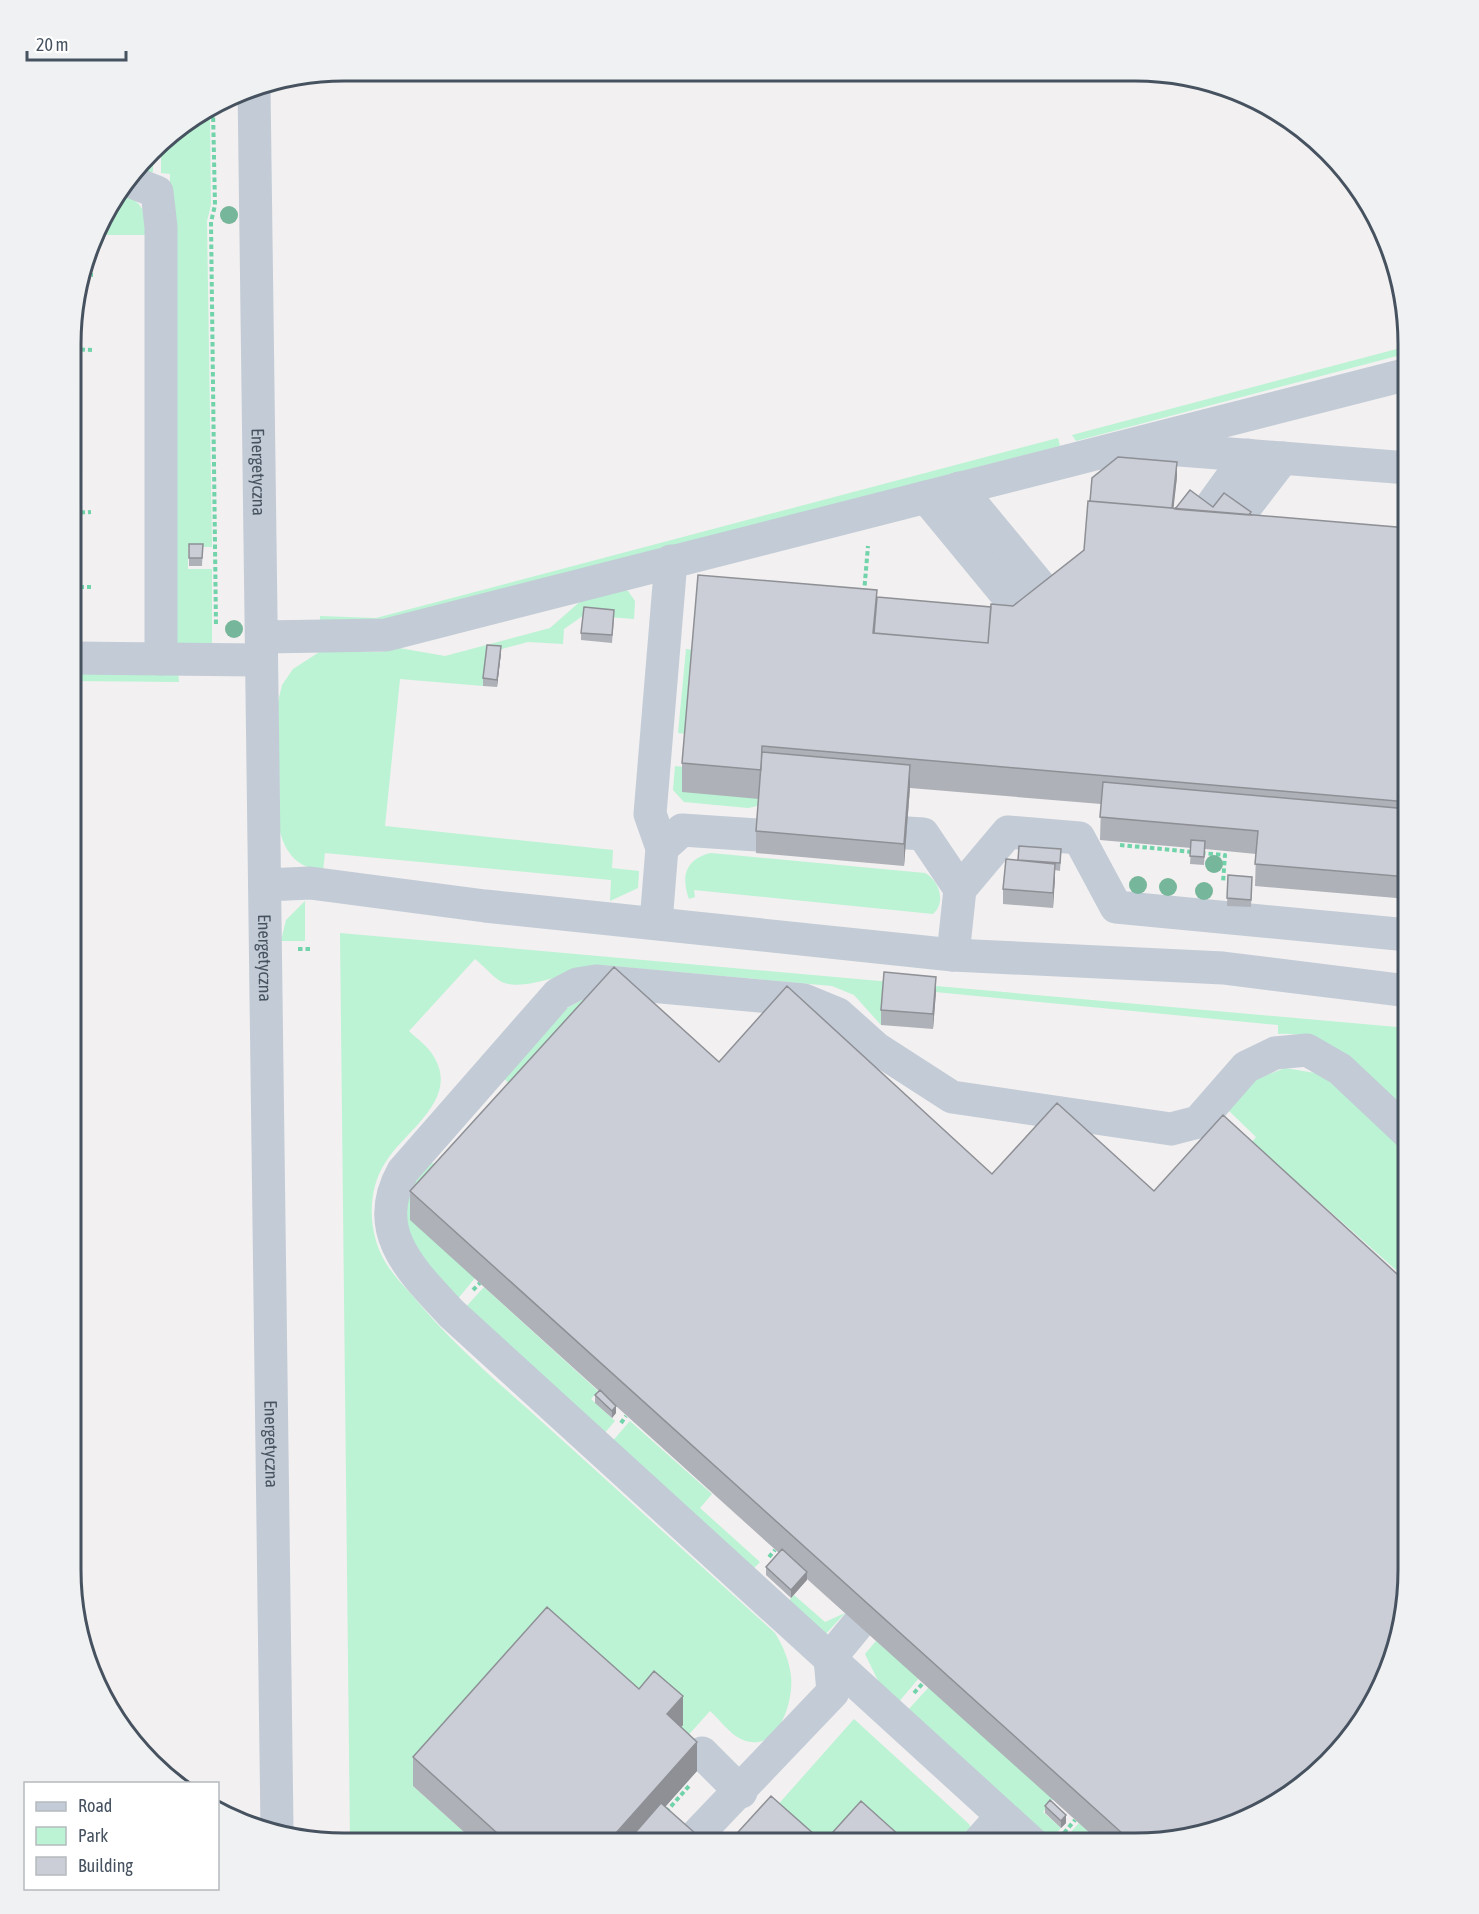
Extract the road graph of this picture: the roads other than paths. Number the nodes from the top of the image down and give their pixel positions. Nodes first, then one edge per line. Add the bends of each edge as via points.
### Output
1 (254, 97) edge
2 (135, 184) edge
3 (1398, 377) edge
4 (1128, 446) junction
5 (1248, 455) junction
6 (1284, 458) junction
7 (1398, 467) edge
8 (959, 488) junction
9 (926, 497) junction
10 (1204, 516) edge
11 (1237, 518) edge
12 (671, 561) junction
13 (261, 649) junction
14 (81, 658) edge
15 (161, 659) junction
16 (662, 848) junction
17 (265, 885) junction
18 (960, 889) junction
19 (656, 922) junction
20 (1398, 934) edge
21 (953, 955) junction
22 (1398, 990) edge
23 (1398, 1124) edge
24 (858, 1624) edge
25 (830, 1658) junction
26 (702, 1753) dead end
27 (741, 1792) junction
28 (1002, 1816) junction
29 (277, 1824) edge
30 (698, 1833) edge
31 (987, 1833) edge
32 (1018, 1833) edge

1 - 13 street, Energetyczna
2 - 15 street via 157,192 161,227
3 - 4 street
4 - 5 street
4 - 8 street
5 - 6 street
5 - 10 street
6 - 7 street
6 - 11 street
8 - 9 street
8 - 9 street via 1042,612
9 - 12 street
12 - 13 street via 386,635
12 - 16 street via 650,814
13 - 15 street via 216,659
13 - 17 street, Energetyczna
14 - 15 street
16 - 18 street via 682,830 757,835 796,825 923,834
16 - 19 street
17 - 19 street via 310,884
17 - 29 street, Energetyczna
18 - 20 street via 1008,832 1079,838 1116,907
18 - 21 street
19 - 21 street
21 - 22 street via 1223,968
23 - 25 street via 1340,1069 1307,1050 1275,1053 1246,1067 1198,1122 1171,1129 952,1097 876,1048 838,1014 804,1000 596,981 577,984 558,994 403,1171 393,1188 390,1204 394,1238 411,1268 452,1314
24 - 25 street
25 - 27 street via 833,1692
25 - 28 street
26 - 27 street
27 - 30 street
28 - 31 street
28 - 32 street

